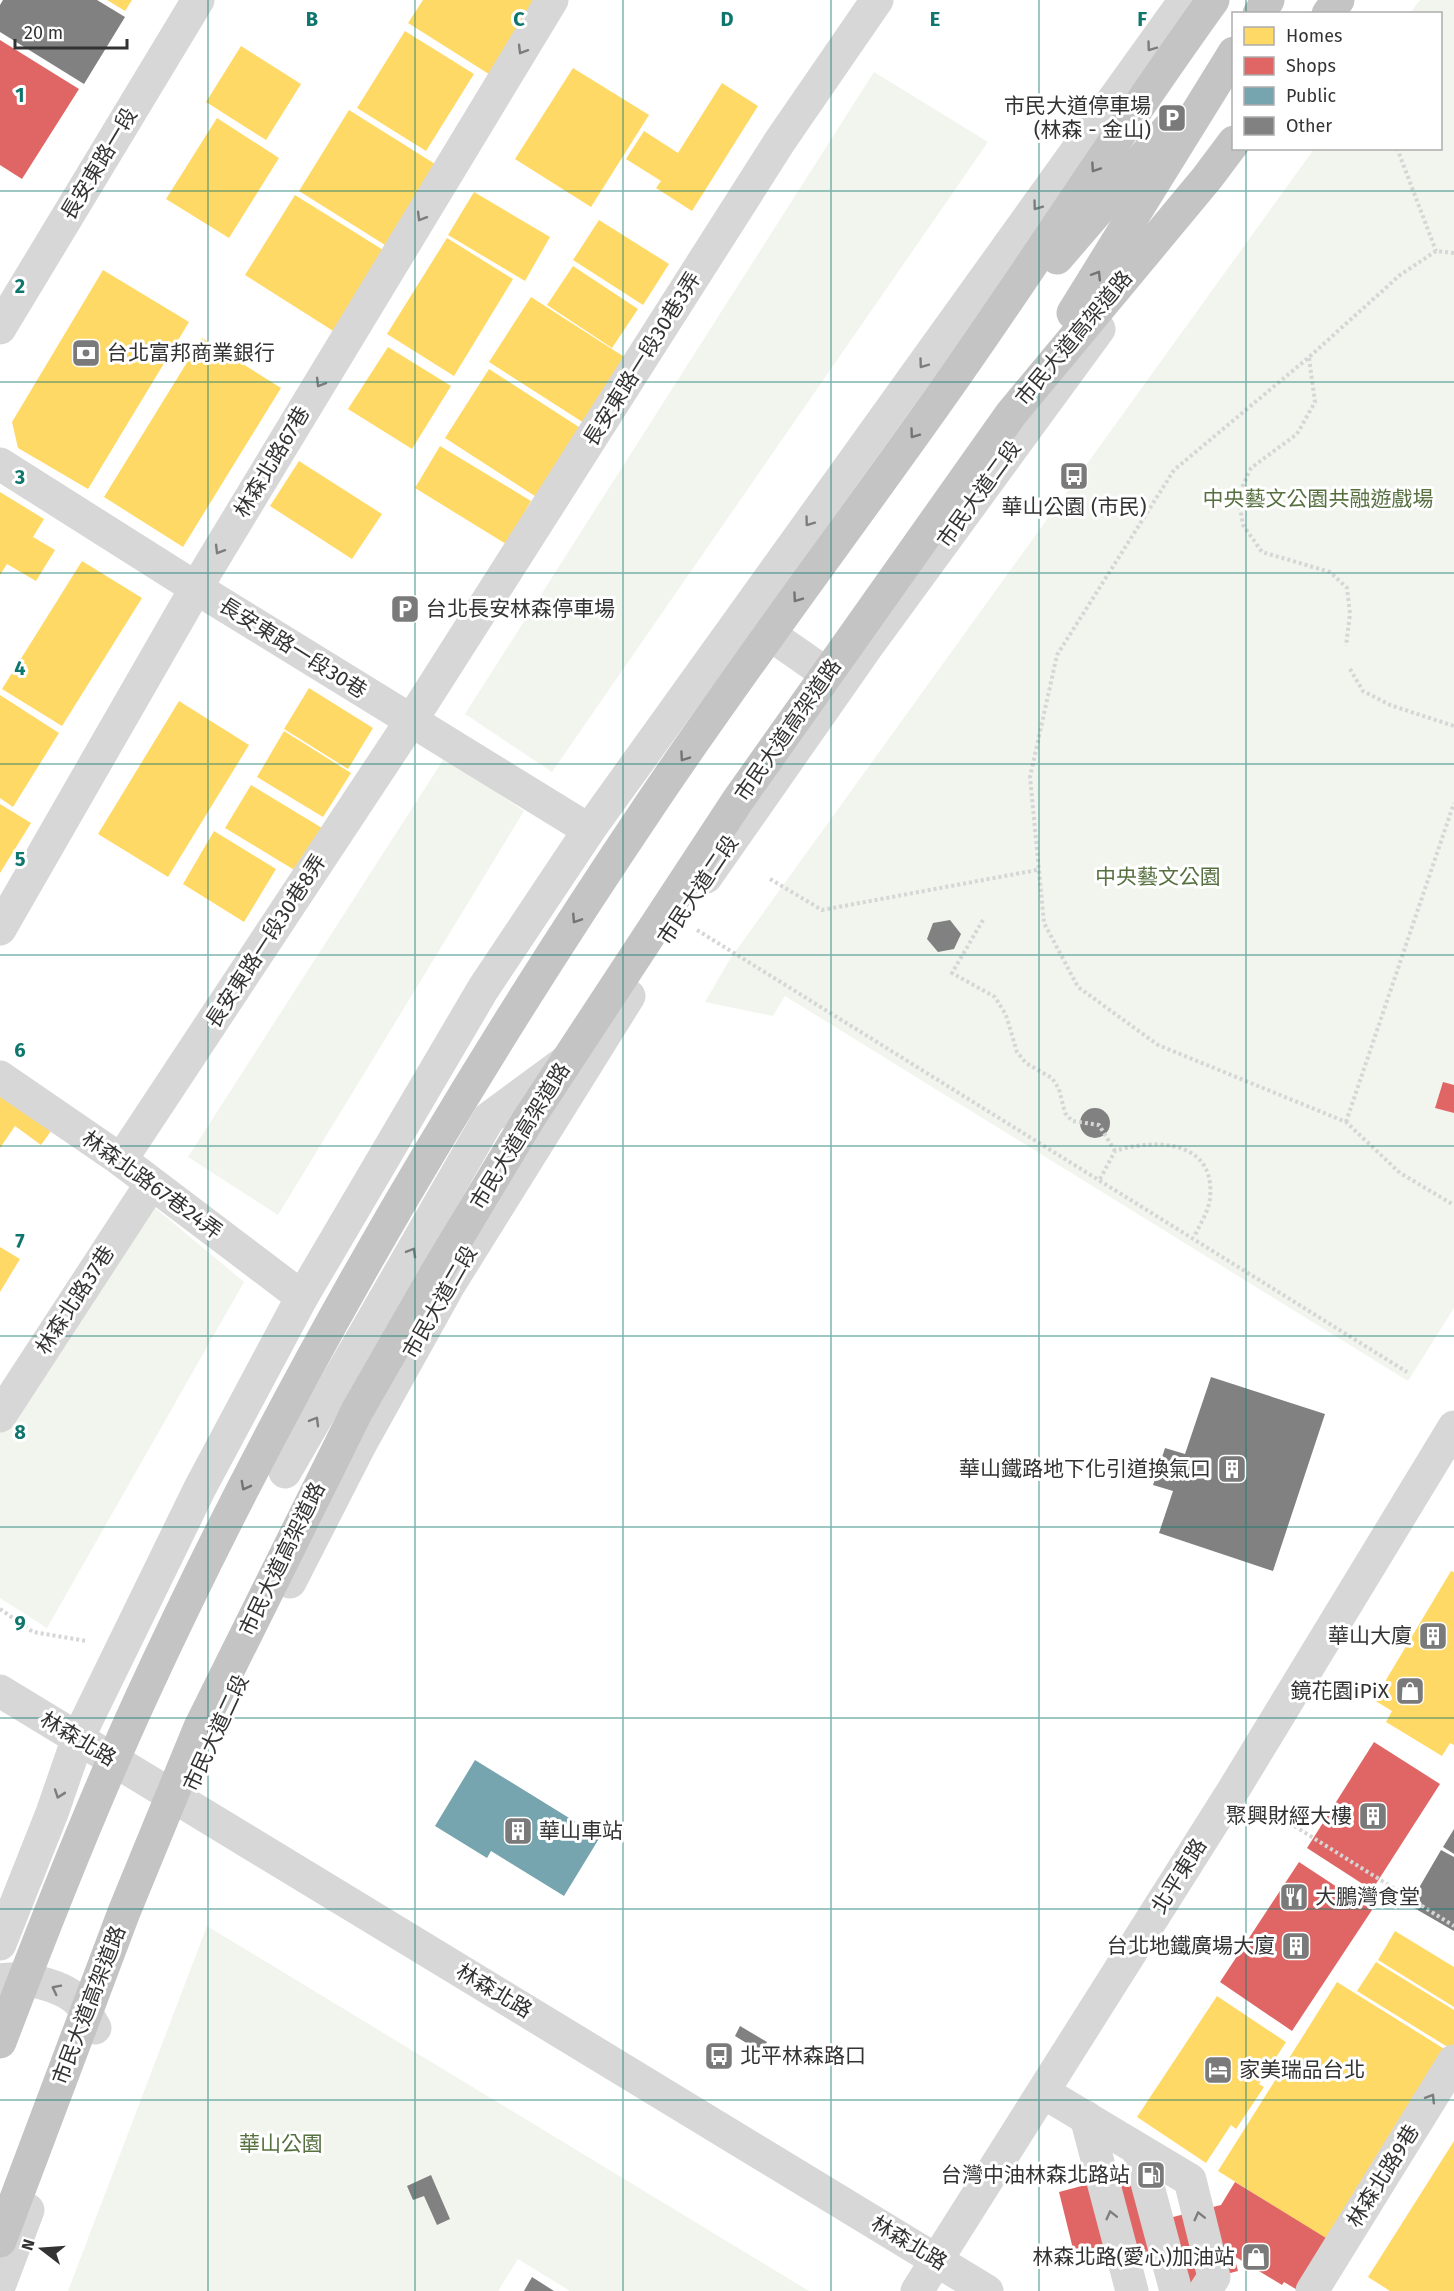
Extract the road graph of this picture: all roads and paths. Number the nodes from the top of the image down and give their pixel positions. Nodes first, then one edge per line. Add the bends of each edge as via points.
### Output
1 (198, 0) edge
2 (552, 0) edge
3 (877, 0) edge
4 (1185, 0) edge
5 (1213, 0) edge
6 (1232, 54) edge
7 (1232, 55) edge
8 (1232, 143) edge
9 (1234, 150) edge
10 (1397, 150) edge
11 (1436, 251) junction
12 (1454, 253) edge
13 (0, 328) edge
14 (1308, 358) junction
15 (957, 373) junction
16 (1011, 414) junction
17 (0, 464) edge
18 (769, 577) junction
19 (195, 588) junction
20 (1346, 646) dead end
21 (719, 647) junction
22 (866, 648) junction
23 (1350, 669) dead end
24 (820, 714) junction
25 (411, 721) junction
26 (1454, 726) edge
27 (1454, 803) edge
28 (589, 830) junction
29 (1037, 870) junction
30 (770, 879) dead end
31 (678, 919) junction
32 (983, 920) dead end
33 (0, 929) edge
34 (483, 989) junction
35 (606, 1032) junction
36 (0, 1077) edge
37 (1347, 1122) junction
38 (1115, 1152) junction
39 (122, 1160) junction
40 (1100, 1179) junction
41 (151, 1184) junction
42 (1454, 1205) edge
43 (1194, 1237) junction
44 (302, 1297) junction
45 (1407, 1371) dead end
46 (0, 1416) edge
47 (1454, 1427) edge
48 (258, 1447) dead end
49 (285, 1472) dead end
50 (0, 1609) edge
51 (96, 1643) dead end
52 (0, 1691) edge
53 (78, 1738) junction
54 (1234, 1789) junction
55 (183, 1803) junction
56 (1454, 1926) edge
57 (0, 1944) edge
58 (0, 1980) edge
59 (95, 2028) junction
60 (0, 2042) edge
61 (1454, 2061) edge
62 (1043, 2092) junction
63 (1086, 2117) junction
64 (1138, 2149) junction
65 (0, 2241) edge
66 (937, 2260) junction
67 (0, 2284) edge
68 (917, 2291) edge
69 (987, 2291) edge
70 (1132, 2291) edge
71 (1176, 2291) edge
72 (1206, 2291) edge
73 (1312, 2291) edge

1 - 13 street, 長安東路一段
2 -> 19 street, 林森北路67巷
3 - 25 street, 長安東路一段30巷3弄 via 780,141
4 -> 18 street
5 -> 15 highway
6 - 15 highway
16 -> 7 highway
8 - 16 highway, 市民大道高架道路
9 - 22 street, 市民大道二段
10 - 11 path
11 - 12 path
11 - 14 path via 1400,275
14 - 20 path via 1315,402 1297,434 1251,468 1238,496 1243,525 1262,552 1330,572 1347,588 1350,614
14 - 29 path via 1174,470 1058,655 1030,777
15 -> 60 highway via 652,802 482,1066 379,1241 303,1374 223,1527 141,1698 79,1837
16 - 65 highway, 市民大道高架道路 via 738,800 637,951 528,1120 357,1411 200,1727 124,1912
17 - 19 street, 長安東路一段30巷
18 - 21 street
18 - 22 street via 765,616 837,666
19 - 25 street, 長安東路一段30巷
19 - 33 street, 林森北路67巷
21 - 24 street via 758,626 831,677
21 - 28 street
22 - 24 street, 市民大道二段
23 - 26 path via 1363,691 1390,705
24 - 31 street, 市民大道二段
25 - 28 street, 長安東路一段30巷
25 - 39 street, 長安東路一段30巷8弄
27 - 37 path
28 - 34 street
29 - 30 path via 822,910
29 - 37 path via 1044,923 1078,987 1158,1045
31 - 35 street, 市民大道二段
31 - 40 path
32 - 38 path via 952,973 995,997 1006,1015 1017,1052 1026,1063 1052,1078 1072,1121 1099,1125
34 - 44 street
34 - 48 street via 456,1100
49 -> 35 street via 489,1118
35 - 55 street, 市民大道二段 via 449,1285 360,1445 234,1691
36 - 39 street, 林森北路67巷24弄
37 - 42 path via 1400,1173
38 - 40 path
38 - 43 path via 1160,1143 1192,1152 1207,1169 1210,1199
39 - 41 street, 林森北路67巷24弄
40 - 43 path
41 - 44 street, 林森北路67巷24弄
41 - 46 street, 林森北路37巷
43 - 45 path
44 - 53 street via 200,1488
47 - 54 street, 北平東路
50 - 51 path via 33,1632
52 - 53 street, 林森北路
53 - 55 street, 林森北路
53 -> 57 street
54 - 56 path
54 - 62 street, 北平東路
55 - 59 street, 市民大道二段 via 152,1874
55 - 66 street, 林森北路
59 -> 58 street via 79,2002 49,1984
59 - 67 street, 市民大道二段
73 -> 61 street, 林森北路9巷
62 - 63 street
62 - 66 street, 北平東路
63 - 64 street
70 -> 63 street
64 - 71 street
72 -> 64 street via 1214,2277 1190,2180
66 - 68 street, 北平東路
66 - 69 street, 林森北路

